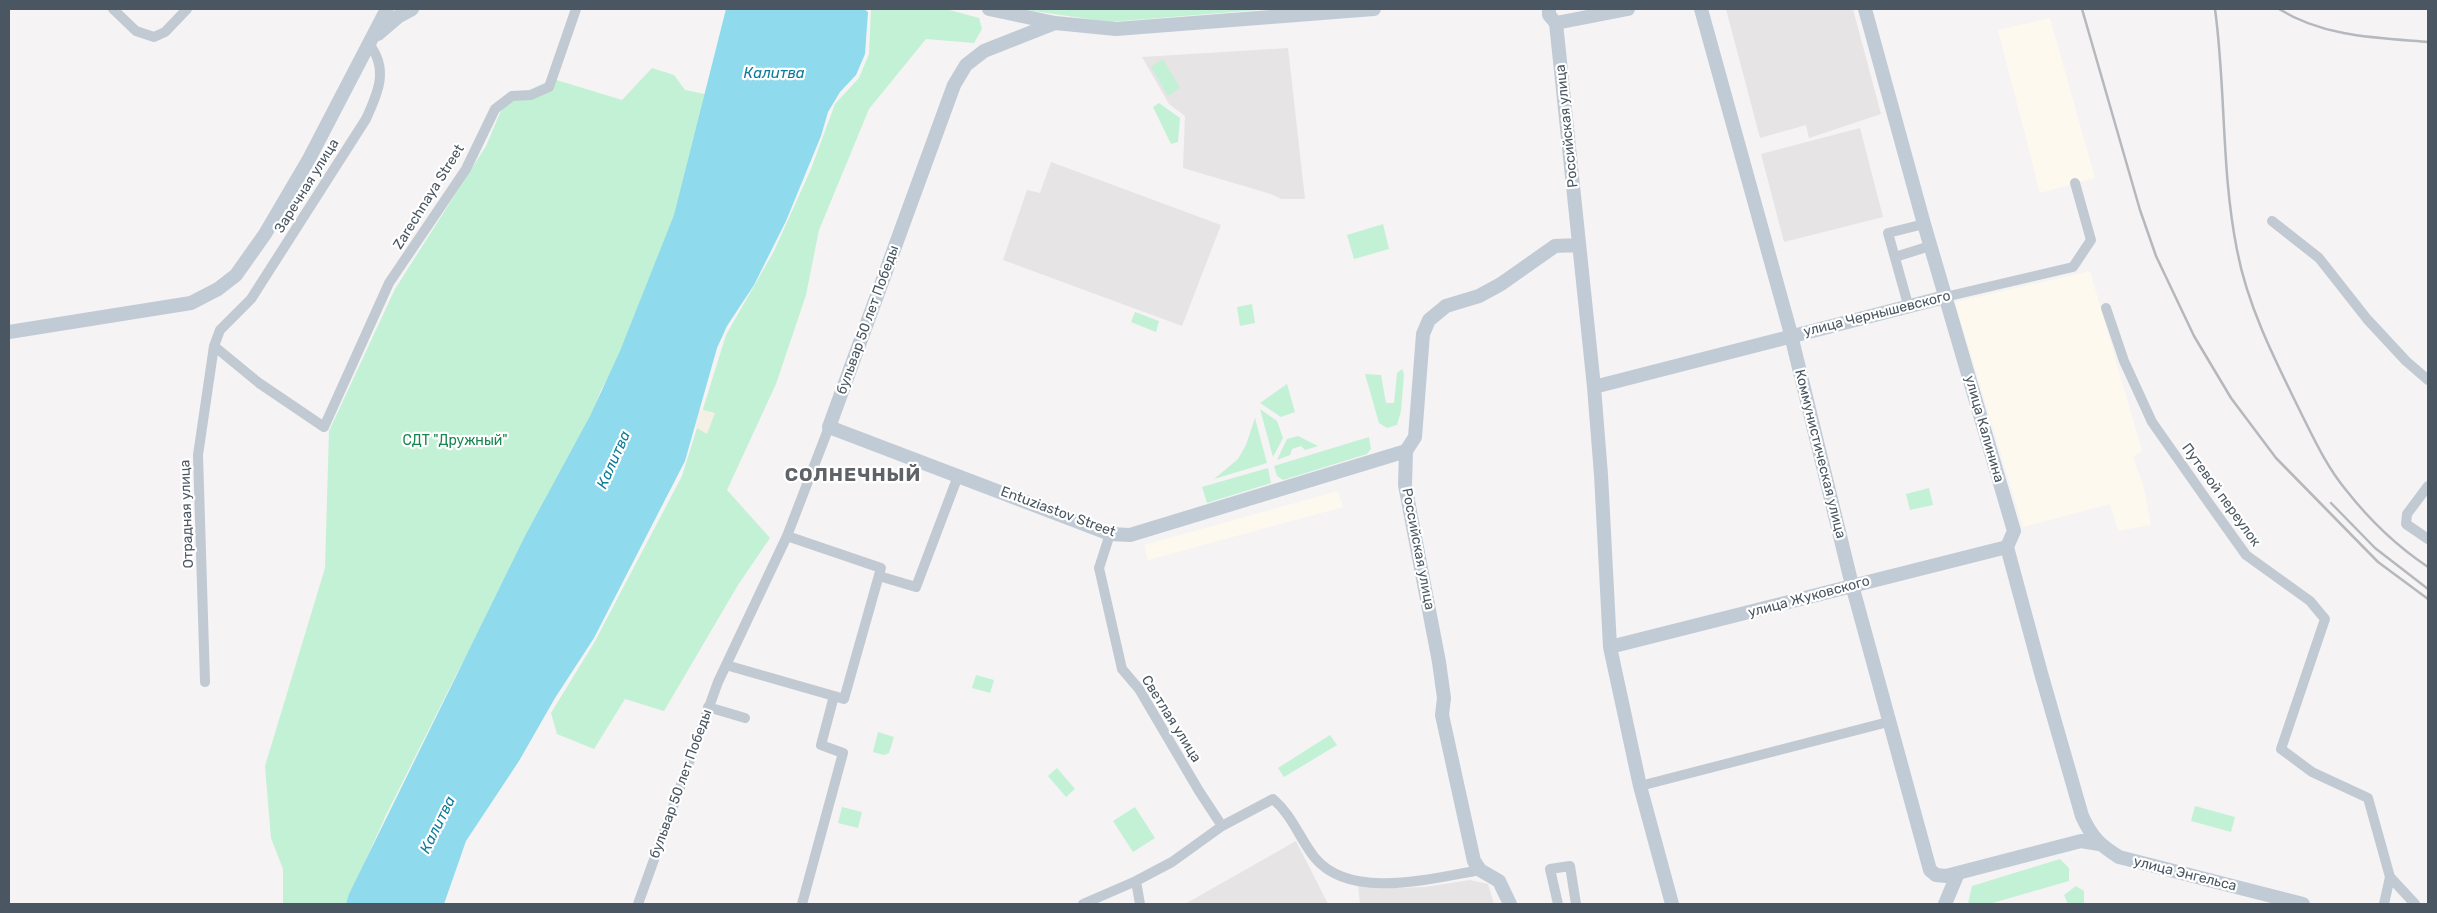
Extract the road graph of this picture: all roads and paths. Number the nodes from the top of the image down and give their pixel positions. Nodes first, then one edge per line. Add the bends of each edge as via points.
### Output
1 (113, 9) edge
2 (187, 9) edge
3 (387, 9) edge
4 (412, 9) edge
5 (576, 9) edge
6 (989, 9) edge
7 (1374, 9) edge
8 (1628, 9) edge
9 (1701, 9) edge
10 (1865, 9) edge
11 (1548, 14) edge
12 (1055, 22) junction
13 (368, 44) junction
14 (2075, 183) dead end
15 (2272, 220) dead end
16 (1924, 224) junction
17 (1579, 245) junction
18 (1930, 246) junction
19 (1896, 256) junction
20 (1945, 297) junction
21 (1909, 308) junction
22 (2106, 308) dead end
23 (220, 330) joint
24 (9, 332) edge
25 (1790, 335) junction
26 (214, 346) junction
27 (2428, 380) edge
28 (1594, 387) junction
29 (829, 427) junction
30 (1406, 451) junction
31 (958, 476) junction
32 (2428, 486) edge
33 (1110, 534) junction
34 (786, 536) junction
35 (2428, 539) edge
36 (2007, 547) junction
37 (879, 576) junction
38 (1852, 585) junction
39 (1610, 647) junction
40 (726, 665) junction
41 (205, 682) dead end
42 (839, 698) junction
43 (708, 707) junction
44 (745, 718) dead end
45 (1888, 722) junction
46 (1640, 786) junction
47 (1222, 826) junction
48 (2099, 844) junction
49 (1480, 870) junction
50 (1958, 873) junction
51 (2392, 879) junction
52 (1136, 881) junction
53 (638, 904) edge
54 (802, 904) edge
55 (1083, 904) edge
56 (1140, 904) edge
57 (1510, 904) edge
58 (1558, 904) edge
59 (1576, 904) edge
60 (1672, 904) edge
61 (1944, 904) edge
62 (2302, 904) edge
63 (2384, 904) edge
64 (2415, 904) edge

1 - 2 street via 136,31 154,37 165,32
3 - 13 street
4 - 13 street via 398,16
5 - 26 street, Zarechnaya Street via 549,87 531,95 512,96 495,109 466,169 389,283 324,427 259,383
6 - 12 street
7 - 12 street via 1116,29
8 - 11 street
9 - 25 street, Коммунистическая улица
10 - 16 street, улица Калинина
11 - 17 street, Российская улица
12 - 29 street, бульвар 50 лет Победы via 984,51 966,65 954,85
13 - 23 street, Заречная улица via 380,64 380,90 366,119 251,299
13 - 24 street via 309,159 265,234 236,275 218,289 191,302
14 - 20 street, улица Чернышевского via 2091,240 2073,267
15 - 27 street via 2318,258 2367,319
16 - 18 street, улица Калинина
16 - 19 street via 1888,233
17 - 28 street, Российская улица
17 - 30 street, Российская улица via 1555,246 1501,284 1479,296 1446,306 1429,320 1422,334 1415,437
18 - 19 street
18 - 20 street, улица Калинина
19 - 21 street
20 - 21 street, улица Чернышевского
20 - 36 street, улица Калинина via 2014,531
21 - 25 street, улица Чернышевского
22 - 51 street, Путевой переулок via 2124,361 2152,422 2206,499 2246,555 2310,600 2326,619 2281,749 2312,772 2368,798
23 - 26 street, Отрадная улица
25 - 28 street, улица Чернышевского
25 - 38 street, Коммунистическая улица
26 - 41 street, Отрадная улица via 198,455
28 - 39 street, Российская улица
29 - 31 street, Entuziastov Street
29 - 34 street, бульвар 50 лет Победы
30 - 33 street, Entuziastov Street via 1130,535
30 - 49 street, Российская улица via 1405,485 1439,662 1444,698 1442,715 1474,861
31 - 33 street, Entuziastov Street
31 - 37 street via 916,587
32 - 35 street via 2407,514 2406,524
33 - 47 street, Светлая улица via 1099,568 1122,668 1140,689
34 - 37 street via 881,568
34 - 40 street, бульвар 50 лет Победы
36 - 38 street, улица Жуковского
36 - 48 street, улица Калинина via 2082,816
37 - 42 street
38 - 39 street, улица Жуковского
38 - 45 street, Коммунистическая улица
39 - 46 street, Российская улица
40 - 42 street
40 - 43 street, бульвар 50 лет Победы
42 - 54 street via 821,745 843,753
43 - 44 street
43 - 53 street, бульвар 50 лет Победы
45 - 46 street
45 - 50 street, Коммунистическая улица via 1930,870 1946,876
46 - 60 street, Российская улица
47 - 49 street via 1273,799 1287,811 1315,858 1330,872 1364,882 1400,883
47 - 52 street via 1172,862
48 - 50 street via 2081,841
48 - 62 street, улица Энгельса via 2128,860
49 - 57 street via 1499,881
50 - 61 street
51 - 63 street
51 - 64 street, Путевой переулок
52 - 55 street
52 - 56 street
58 - 59 street via 1550,869 1570,866

